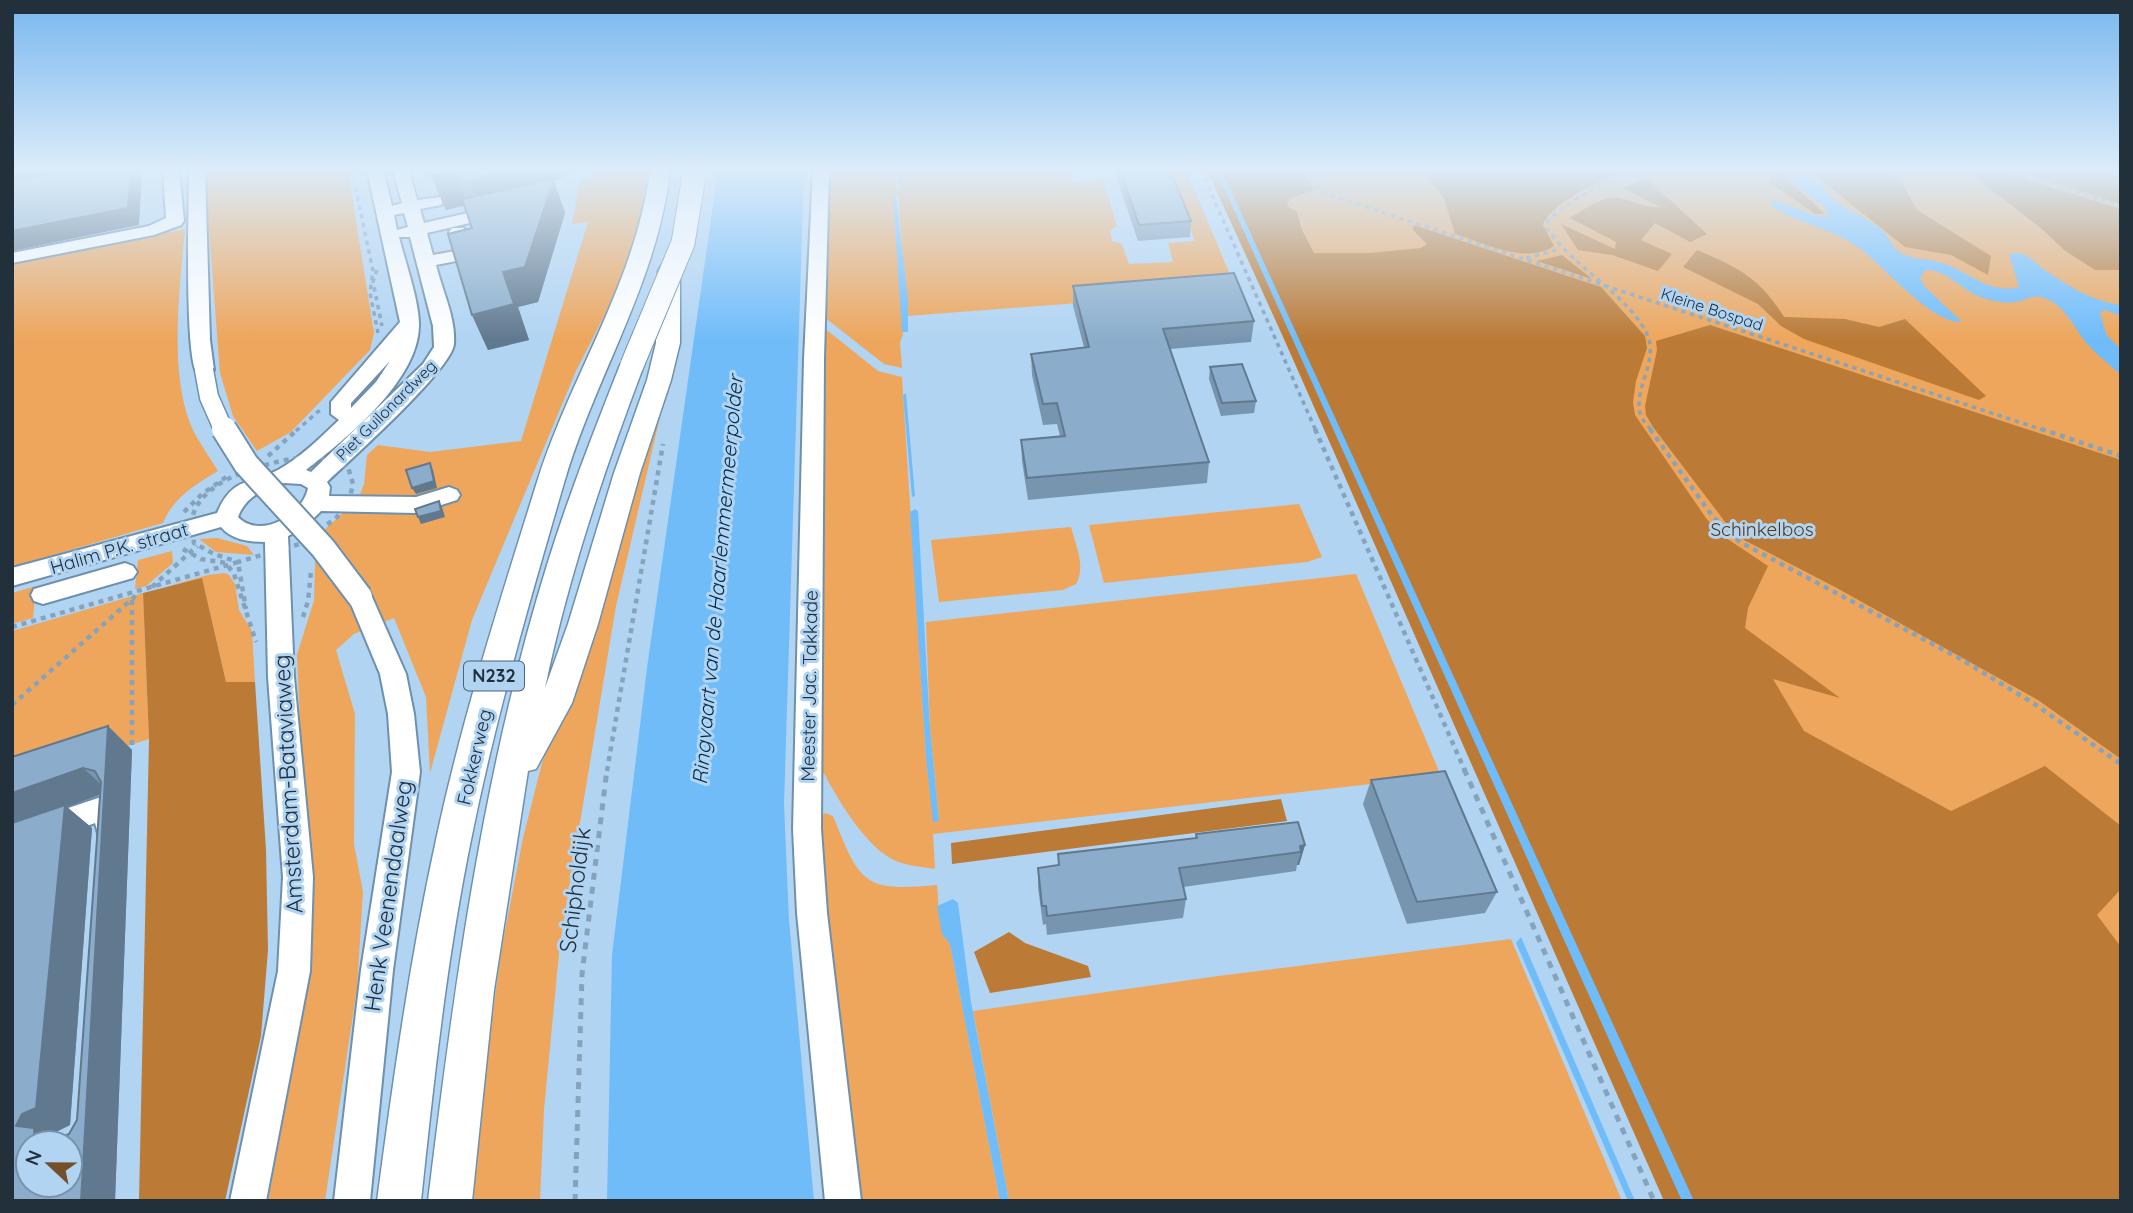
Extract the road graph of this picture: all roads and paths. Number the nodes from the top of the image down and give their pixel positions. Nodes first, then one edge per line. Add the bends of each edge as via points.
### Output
1 (162, 227) edge
2 (198, 227) edge
3 (364, 227) edge
4 (388, 227) edge
5 (416, 227) edge
6 (433, 227) edge
7 (456, 227) edge
8 (652, 227) edge
9 (675, 227) edge
10 (686, 227) edge
11 (819, 227) edge
12 (1226, 227) edge
13 (1426, 227) edge
14 (1547, 227) edge
15 (417, 230) junction
16 (390, 236) junction
17 (1561, 249) junction
18 (12, 258) edge
19 (1524, 259) junction
20 (426, 262) junction
21 (379, 266) dead end
22 (1602, 285) junction
23 (410, 323) junction
24 (332, 414) junction
25 (291, 450) dead end
26 (2121, 456) edge
27 (283, 467) junction
28 (316, 492) junction
29 (449, 495) dead end
30 (181, 517) dead end
31 (226, 518) junction
32 (276, 530) junction
33 (198, 545) dead end
34 (178, 546) dead end
35 (189, 553) junction
36 (81, 558) junction
37 (238, 562) dead end
38 (228, 566) junction
39 (125, 572) dead end
40 (12, 577) edge
41 (79, 585) junction
42 (639, 586) dead end
43 (150, 588) junction
44 (143, 590) junction
45 (43, 595) dead end
46 (132, 600) junction
47 (12, 627) edge
48 (258, 650) dead end
49 (12, 705) edge
50 (132, 750) dead end
51 (2121, 764) edge
52 (510, 784) junction
53 (19, 846) edge
54 (107, 862) dead end
55 (248, 1201) edge
56 (352, 1201) edge
57 (399, 1201) edge
58 (450, 1201) edge
59 (575, 1201) edge
60 (842, 1201) edge
61 (1654, 1201) edge

1 - 18 street
2 - 56 street, Henk Veenendaalweg, bridge via 200,340 206,389 217,418 240,459 319,543 360,597 393,674 401,713 406,772 377,970
3 - 21 path via 380,339 373,282
4 - 16 street, Piet Guilonardweg
5 - 15 street, Piet Guilonardweg
6 - 15 street
7 - 20 street via 465,254
8 - 57 main road, Fokkerweg / N232 via 578,405 516,594 481,723 443,893 417,1046
9 - 52 main road, N232 via 668,343 662,370 556,703
10 - 52 main road, Fokkerweg / N232, bridge via 578,512 533,676
11 - 60 street, Meester Jac. Takkade via 807,828
12 - 61 path
13 - 19 path, Kleine Bospad
14 - 17 path
15 - 16 street
15 - 20 street, Piet Guilonardweg
16 - 23 street, Piet Guilonardweg
17 - 19 path
17 - 22 path
19 - 22 path, Kleine Bospad
20 - 28 street, Piet Guilonardweg via 444,347
22 - 26 path, Kleine Bospad
22 - 51 path via 1649,338 1652,349 1642,383 1640,415 1727,532 1969,664
23 - 24 street, Piet Guilonardweg
23 - 24 street, Piet Guilonardweg via 409,347 382,388
24 - 27 street, Piet Guilonardweg via 312,456
24 - 30 path via 273,453 218,481
25 - 27 path
27 - 28 street via 302,476
27 - 31 street via 237,497
28 - 29 street via 416,505
28 - 32 street, Piet Guilonardweg via 293,523
31 - 32 street via 242,533
31 - 36 street, Halim P.K. straat
32 - 55 street, Amsterdam-Bataviaweg via 281,677 298,877 294,971
33 - 35 path
34 - 35 path
35 - 38 path
35 - 43 path
36 - 40 street, Halim P.K. straat
36 - 41 street
37 - 38 path
38 - 43 path
38 - 48 path
39 - 41 street
41 - 45 street
42 - 59 path, Schipholdijk via 585,942
43 - 44 path
44 - 46 path
44 - 47 path
46 - 49 path
46 - 50 path
52 - 58 main road, Fokkerweg / N232 via 481,947
53 - 54 street via 110,806

